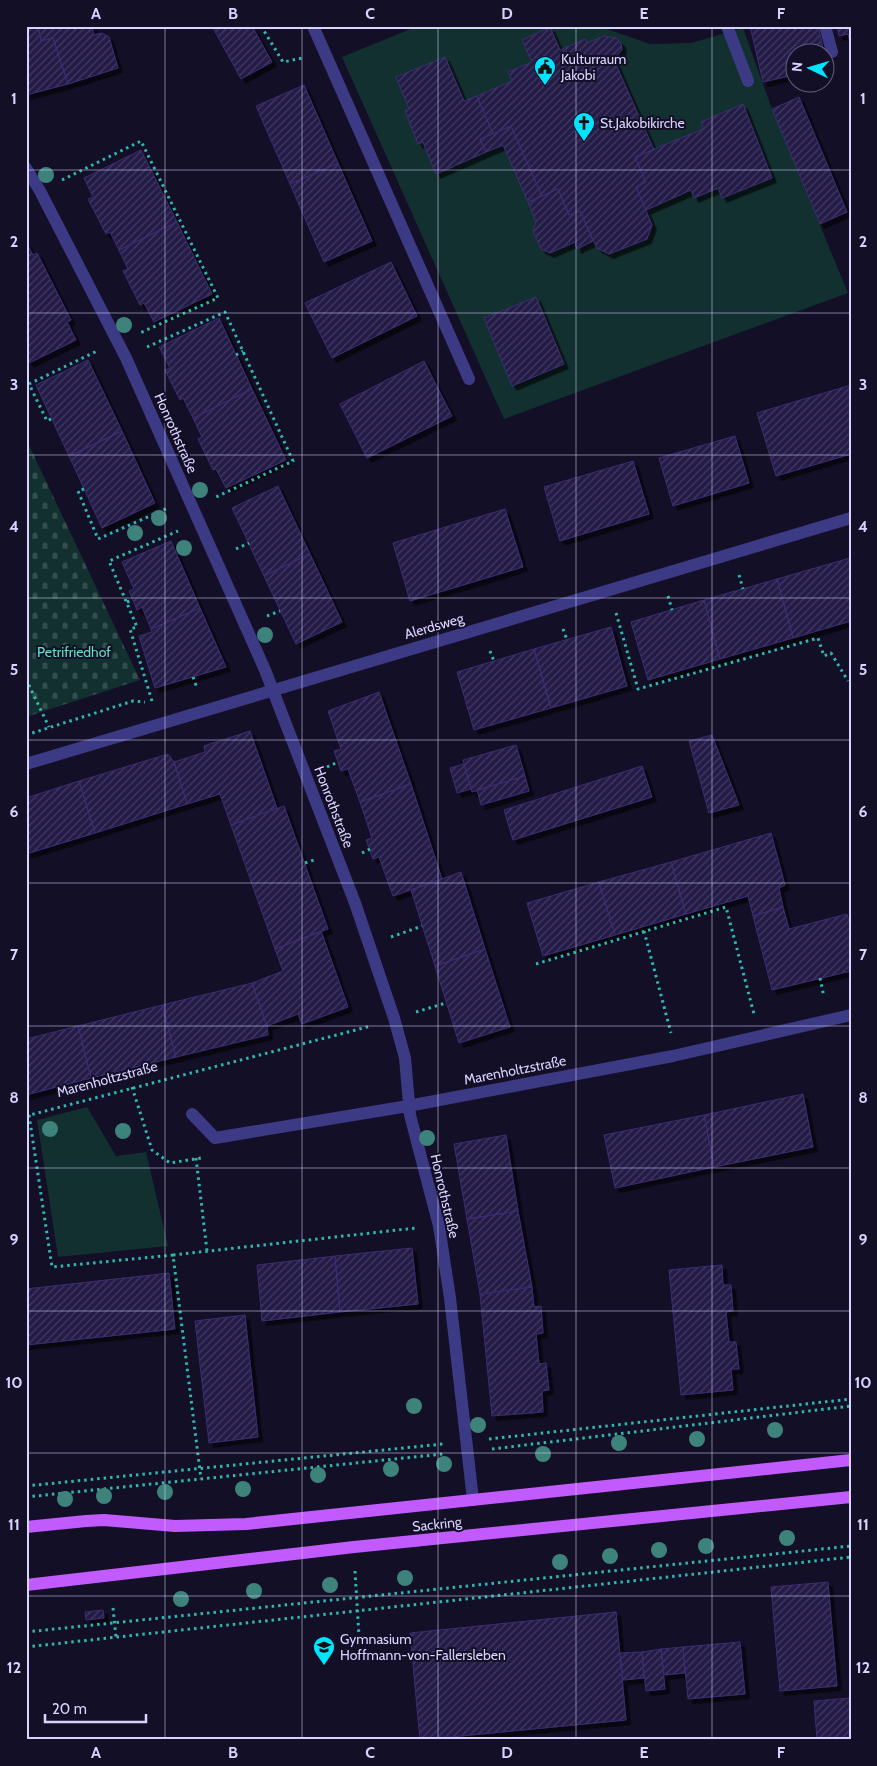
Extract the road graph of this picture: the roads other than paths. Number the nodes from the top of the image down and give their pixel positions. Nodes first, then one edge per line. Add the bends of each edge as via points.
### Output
1 (313, 26) edge
2 (726, 26) edge
3 (825, 26) edge
4 (829, 42) edge
5 (748, 81) dead end
6 (26, 168) edge
7 (469, 379) dead end
8 (851, 518) edge
9 (273, 690) junction
10 (26, 764) edge
11 (851, 1015) edge
12 (408, 1106) junction
13 (192, 1114) dead end
14 (851, 1460) edge
15 (851, 1497) edge
16 (472, 1500) junction
17 (26, 1527) edge
18 (26, 1585) edge

1 - 7 street
2 - 5 street
3 - 4 street
6 - 9 street, Honrothstraße via 122,350
8 - 9 street, Alerdsweg
9 - 10 street, Alerdsweg
9 - 12 street, Honrothstraße via 355,903 394,1018 406,1058
11 - 12 street, Marenholtzstraße via 673,1056
12 - 13 street, Marenholtzstraße via 215,1138
12 - 16 street, Honrothstraße via 438,1226 450,1298
14 - 16 main road, Sackring
15 - 18 main road, Sackring via 354,1547
16 - 17 main road, Sackring via 238,1524 174,1526 86,1520

